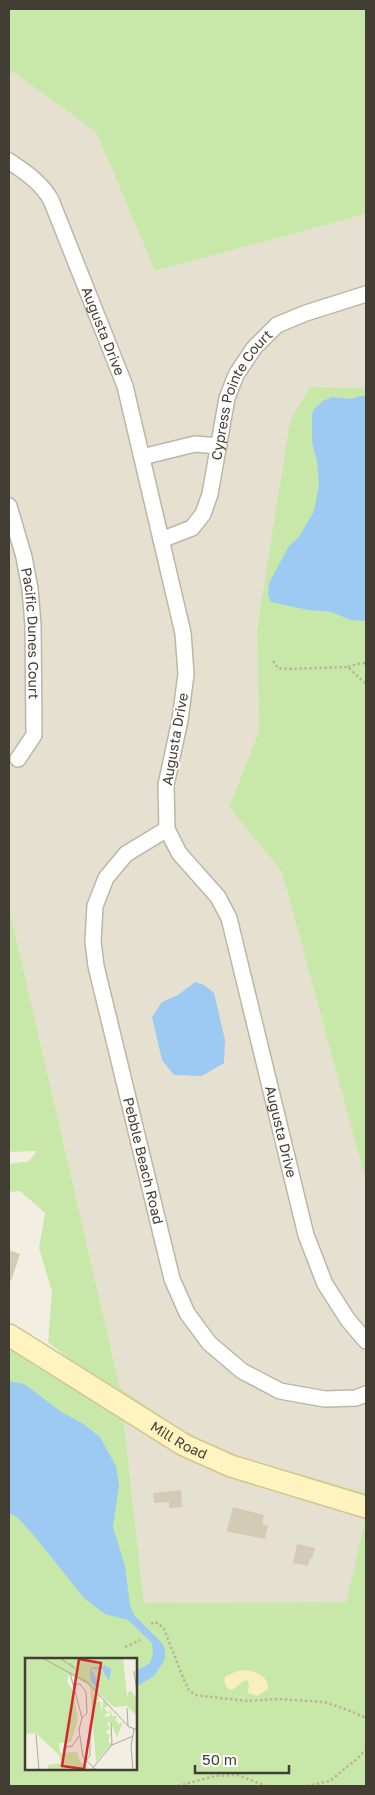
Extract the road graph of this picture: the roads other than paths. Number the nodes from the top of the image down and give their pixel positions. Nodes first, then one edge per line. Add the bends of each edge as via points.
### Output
1 (9, 161) edge
2 (366, 294) edge
3 (219, 446) junction
4 (142, 457) junction
5 (9, 506) edge
6 (161, 540) junction
7 (18, 759) dead end
8 (167, 829) junction
9 (9, 1335) edge
10 (366, 1341) edge
11 (366, 1394) edge
12 (366, 1507) edge

1 - 4 street, Augusta Drive via 36,179 51,200 125,386
2 - 3 street, Cypress Pointe Court via 277,325 254,348 236,375 227,398
3 - 4 street via 195,444
3 - 6 street, Cypress Pointe Court via 203,514 192,528
4 - 6 street, Augusta Drive
5 - 7 street, Pacific Dunes Court via 24,557 32,625 34,734
6 - 8 street, Augusta Drive via 183,633 186,674 166,785
8 - 10 street, Augusta Drive via 179,853 218,897 229,918 306,1235 325,1284
8 - 11 street, Pebble Beach Road via 126,854 106,878 95,906 93,942 96,966 172,1279 187,1313 209,1343 242,1371 280,1391 326,1399 356,1398
9 - 12 main road, Mill Road via 94,1381 184,1445 223,1462

